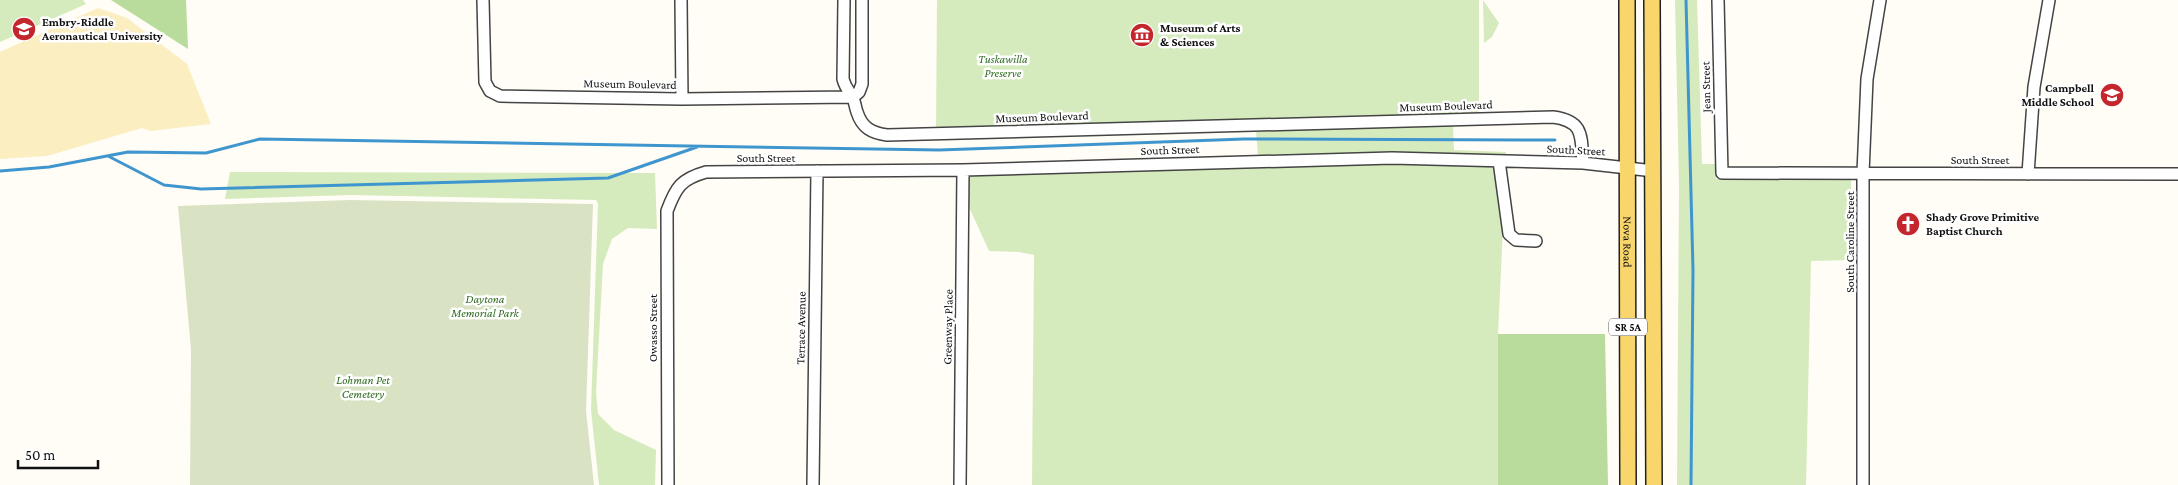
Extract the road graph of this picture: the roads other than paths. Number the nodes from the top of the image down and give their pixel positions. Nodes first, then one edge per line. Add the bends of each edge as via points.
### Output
1 (483, 0) edge
2 (681, 0) edge
3 (844, 0) edge
4 (862, 0) edge
5 (1626, 0) edge
6 (1652, 0) edge
7 (1718, 0) edge
8 (1880, 0) edge
9 (2049, 0) edge
10 (853, 97) junction
11 (682, 99) junction
12 (1499, 161) junction
13 (1583, 163) junction
14 (1628, 168) junction
15 (964, 170) junction
16 (817, 171) junction
17 (1654, 171) junction
18 (1722, 173) joint
19 (1864, 173) junction
20 (2028, 174) junction
21 (2178, 174) edge
22 (688, 177) joint
23 (1536, 241) dead end
24 (668, 485) edge
25 (813, 485) edge
26 (960, 485) edge
27 (1628, 485) edge
28 (1654, 485) edge
29 (1863, 485) edge

1 - 11 street, Museum Boulevard via 485,82 490,91 500,96
2 - 11 street
3 - 10 street via 843,79
4 - 10 street via 862,84
5 - 14 main road, Nova Road / SR 5A
6 - 17 main road, SR 5A
7 - 18 street, Jean Street
8 - 19 street, South Caroline Street via 1867,80
9 - 20 street via 2034,87
10 - 11 street, Museum Boulevard
10 - 13 street, Museum Boulevard via 865,127 874,133 887,135 1566,118 1574,123 1581,135
12 - 13 street, South Street
12 - 15 street, South Street via 1392,158
12 - 23 street via 1510,234 1516,240
13 - 14 street, South Street
14 - 17 street, South Street
14 - 27 main road, Nova Road / SR 5A
15 - 16 street, South Street
15 - 26 street, Greenway Place
16 - 22 street, South Street via 706,172
16 - 25 street, Terrace Avenue
17 - 28 main road, SR 5A
18 - 19 street, South Street
19 - 20 street, South Street
19 - 29 street, South Caroline Street
20 - 21 street, South Street
22 - 24 street, Owasso Street via 674,192 667,211

